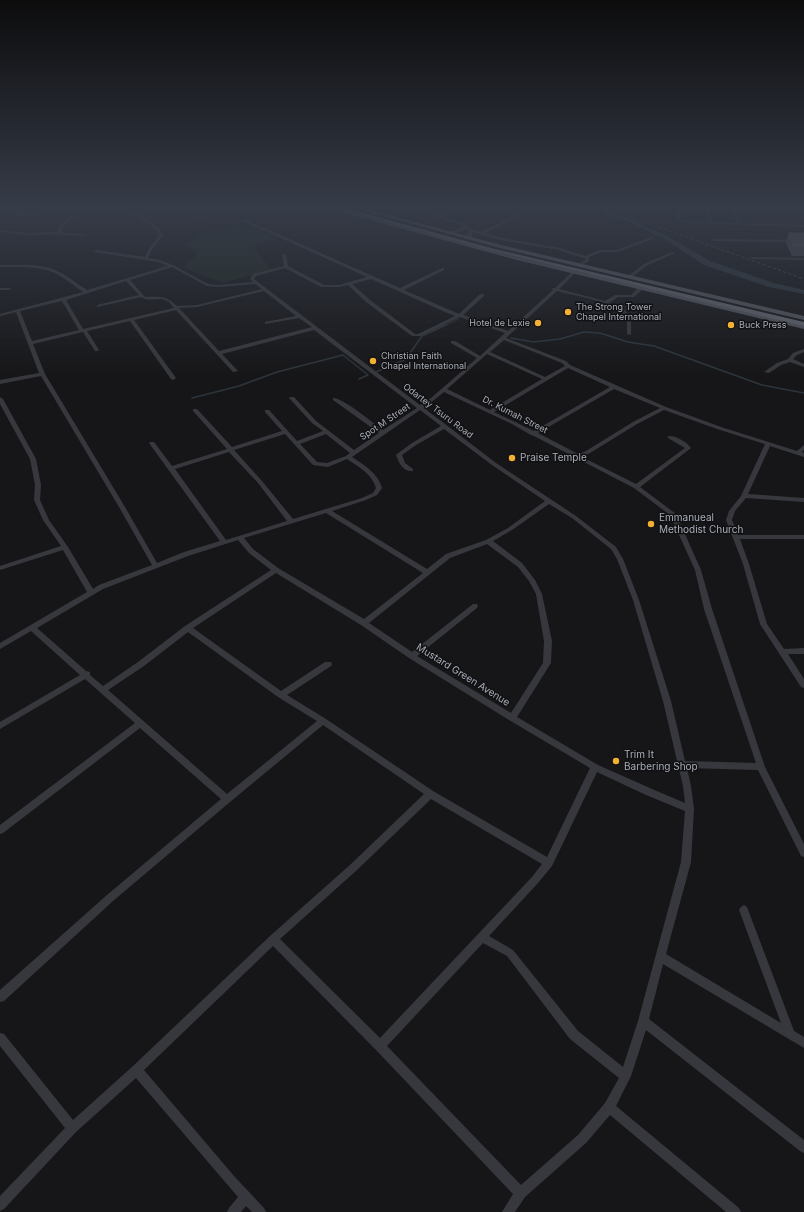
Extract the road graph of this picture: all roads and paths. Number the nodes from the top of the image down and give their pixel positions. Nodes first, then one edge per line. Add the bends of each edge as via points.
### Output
1 (167, 264) edge
2 (285, 264) edge
3 (342, 264) edge
4 (538, 264) edge
5 (550, 264) edge
6 (559, 264) edge
7 (574, 264) edge
8 (648, 264) edge
9 (580, 265) joint
10 (0, 266) edge
11 (172, 266) junction
12 (286, 267) junction
13 (443, 269) dead end
14 (574, 272) junction
15 (372, 277) junction
16 (629, 277) junction
17 (127, 280) junction
18 (256, 283) junction
19 (348, 283) junction
20 (641, 288) junction
21 (0, 289) edge
22 (9, 289) dead end
23 (554, 289) junction
24 (265, 290) junction
25 (400, 290) junction
26 (86, 292) junction
27 (482, 295) dead end
28 (142, 296) junction
29 (63, 299) junction
30 (605, 303) junction
31 (98, 306) dead end
32 (176, 308) junction
33 (18, 311) junction
34 (0, 315) edge
35 (460, 315) junction
36 (300, 316) junction
37 (804, 318) edge
38 (132, 320) junction
39 (267, 323) dead end
40 (804, 323) edge
41 (804, 327) edge
42 (315, 328) junction
43 (84, 331) junction
44 (509, 333) junction
45 (629, 334) dead end
46 (503, 338) junction
47 (453, 342) dead end
48 (30, 343) junction
49 (97, 350) dead end
50 (804, 350) edge
51 (487, 352) junction
52 (219, 354) junction
53 (480, 358) junction
54 (790, 360) junction
55 (568, 366) junction
56 (804, 366) edge
57 (235, 371) dead end
58 (767, 372) dead end
59 (42, 374) junction
60 (173, 378) dead end
61 (545, 378) junction
62 (0, 382) edge
63 (614, 387) junction
64 (444, 390) junction
65 (292, 398) dead end
66 (0, 399) edge
67 (335, 399) dead end
68 (420, 408) junction
69 (664, 408) junction
70 (195, 410) dead end
71 (267, 411) dead end
72 (490, 412) junction
73 (445, 426) junction
74 (286, 432) junction
75 (326, 432) junction
76 (383, 433) junction
77 (533, 434) junction
78 (670, 437) dead end
79 (152, 443) dead end
80 (296, 443) junction
81 (768, 444) junction
82 (804, 447) edge
83 (231, 450) junction
84 (354, 453) junction
85 (798, 453) junction
86 (804, 455) edge
87 (348, 457) junction
88 (577, 457) junction
89 (171, 468) junction
90 (411, 470) dead end
91 (636, 487) junction
92 (744, 496) junction
93 (804, 500) edge
94 (548, 502) junction
95 (327, 510) junction
96 (291, 522) junction
97 (239, 537) junction
98 (735, 537) junction
99 (804, 537) edge
100 (488, 541) junction
101 (224, 542) junction
102 (65, 547) junction
103 (155, 565) junction
104 (0, 568) edge
105 (276, 570) junction
106 (428, 573) junction
107 (90, 592) junction
108 (475, 606) dead end
109 (364, 623) junction
110 (32, 628) junction
111 (188, 628) junction
112 (0, 646) edge
113 (804, 651) edge
114 (782, 652) junction
115 (412, 656) junction
116 (328, 664) dead end
117 (87, 674) junction
118 (804, 685) edge
119 (102, 690) junction
120 (280, 695) junction
121 (512, 718) junction
122 (323, 721) junction
123 (141, 723) junction
124 (0, 726) edge
125 (682, 764) junction
126 (596, 767) junction
127 (761, 767) junction
128 (430, 794) junction
129 (227, 799) junction
130 (690, 809) junction
131 (0, 830) edge
132 (804, 853) edge
133 (549, 863) junction
134 (744, 910) dead end
135 (482, 937) junction
136 (273, 940) junction
137 (660, 956) junction
138 (0, 997) edge
139 (644, 1020) junction
140 (790, 1034) junction
141 (0, 1038) edge
142 (804, 1043) edge
143 (380, 1046) junction
144 (137, 1070) junction
145 (626, 1076) junction
146 (609, 1107) junction
147 (72, 1128) junction
148 (804, 1147) edge
149 (521, 1193) junction
150 (246, 1197) junction
151 (0, 1205) edge
152 (233, 1212) edge
153 (260, 1212) edge
154 (508, 1212) edge
155 (735, 1212) edge

1 - 11 street
2 - 12 street
3 - 15 street
4 - 14 main road
5 - 40 highway
6 - 40 highway
7 - 9 main road
8 - 16 street
9 - 16 main road
10 - 26 street via 48,269
11 - 17 street
11 - 18 street via 207,285
12 - 18 street via 254,275 252,280
12 - 19 street via 323,286
13 - 25 street
14 - 20 main road
14 - 23 street, Spot M Street
15 - 19 street
15 - 25 street
16 - 37 main road
17 - 26 street
17 - 28 street
18 - 24 street, Odartey Tsuru Road
19 - 35 street via 414,335
20 - 30 street via 632,296 618,296
20 - 41 main road
21 - 22 street
23 - 30 street
23 - 44 street, Spot M Street
24 - 32 street via 197,306
24 - 36 street, Odartey Tsuru Road
25 - 35 street
26 - 29 street
27 - 35 street
28 - 31 street
28 - 32 street via 149,299 166,299
29 - 33 street
29 - 43 street
30 - 45 street via 627,314
32 - 38 street
32 - 52 street
33 - 34 street
33 - 48 street
35 - 44 street
36 - 39 street
36 - 42 street, Odartey Tsuru Road
38 - 43 street
38 - 60 street
42 - 52 street
42 - 68 street, Odartey Tsuru Road
43 - 48 street
43 - 49 street
44 - 46 street, Spot M Street
46 - 51 street, Spot M Street
46 - 55 street via 564,362
47 - 53 street
48 - 59 street
50 - 54 street
51 - 53 street, Spot M Street
51 - 61 street
52 - 57 street
53 - 64 street, Spot M Street
54 - 56 street
54 - 58 street
55 - 61 street
55 - 63 street
59 - 62 street
59 - 103 street
61 - 72 street
63 - 69 street
63 - 77 street
64 - 68 street, Spot M Street
64 - 72 street, Dr. Kumah Street
65 - 75 street
66 - 102 street via 33,460 38,486 37,500 46,520
67 - 76 street
68 - 73 street, Odartey Tsuru Road
68 - 76 street, Spot M Street
69 - 81 street
69 - 88 street
70 - 83 street
71 - 74 street, Spot M Street
72 - 77 street, Dr. Kumah Street
73 - 90 street via 399,455 402,464
73 - 94 street, Odartey Tsuru Road
74 - 80 street, Spot M Street
74 - 83 street
75 - 80 street
75 - 84 street
76 - 84 street, Spot M Street
77 - 88 street, Dr. Kumah Street
78 - 91 street via 688,448
79 - 89 street
80 - 87 street, Spot M Street via 315,464 328,465
81 - 85 street
81 - 92 street
82 - 85 street
83 - 89 street
83 - 96 street
84 - 87 street, Spot M Street
85 - 86 street
87 - 95 street via 371,474 378,482 379,488 375,494 364,499
88 - 91 street, Dr. Kumah Street
89 - 101 street
91 - 127 street, Dr. Kumah Street via 676,519 698,570 708,609
92 - 93 street
92 - 98 street via 728,520
94 - 100 street
94 - 125 street, Odartey Tsuru Road via 592,529 617,552 648,638
95 - 96 street
95 - 106 street
96 - 97 street
97 - 101 street
97 - 105 street, Mustard Green Avenue via 251,551
98 - 99 street
98 - 114 street via 764,624
100 - 106 street via 456,552
100 - 121 street via 520,565 532,580 539,594 548,641 547,663
101 - 103 street
102 - 104 street
102 - 107 street
103 - 107 street
105 - 109 street, Mustard Green Avenue
105 - 111 street
106 - 109 street
107 - 110 street
108 - 115 street
109 - 115 street, Mustard Green Avenue
110 - 112 street
110 - 117 street
111 - 119 street
111 - 120 street
113 - 114 street
114 - 118 street
115 - 121 street, Mustard Green Avenue
116 - 120 street
117 - 119 street
117 - 124 street
119 - 123 street
120 - 122 street
121 - 126 street, Mustard Green Avenue
122 - 128 street
122 - 129 street
123 - 129 street
123 - 131 street
125 - 127 street
125 - 130 street, Odartey Tsuru Road
126 - 130 street, Mustard Green Avenue
126 - 133 street
127 - 132 street, Dr. Kumah Street
128 - 133 street
128 - 136 street
129 - 138 street via 110,898
130 - 137 street, Odartey Tsuru Road via 686,862
133 - 135 street
134 - 140 street
135 - 143 street
135 - 145 street via 510,953 574,1035
136 - 143 street
136 - 144 street
137 - 139 street, Odartey Tsuru Road
137 - 140 street
139 - 145 street, Odartey Tsuru Road
139 - 148 street
140 - 142 street
141 - 147 street
143 - 149 street
144 - 147 street
144 - 150 street
145 - 146 street, Odartey Tsuru Road
146 - 149 street, Odartey Tsuru Road via 582,1139
146 - 155 street
147 - 151 street
149 - 154 street, Odartey Tsuru Road
150 - 152 street
150 - 153 street

